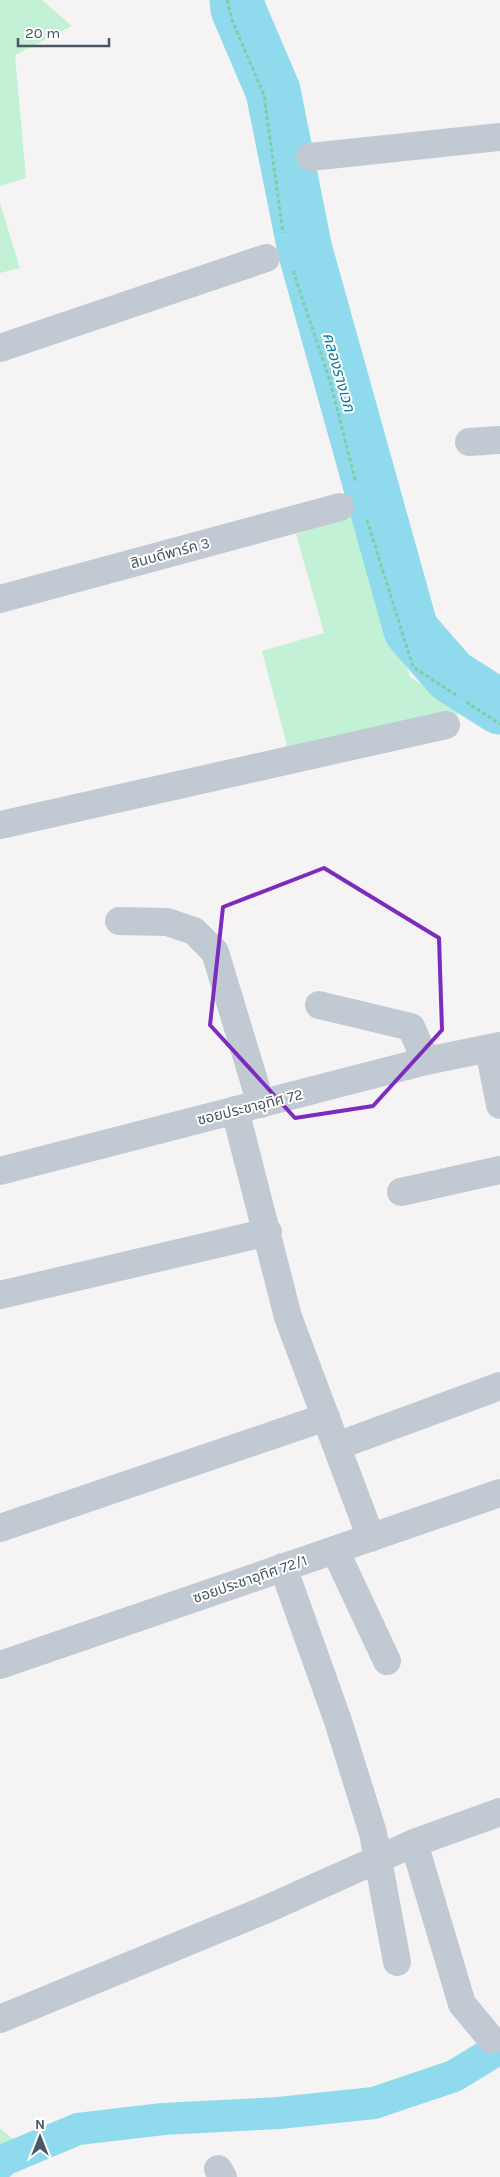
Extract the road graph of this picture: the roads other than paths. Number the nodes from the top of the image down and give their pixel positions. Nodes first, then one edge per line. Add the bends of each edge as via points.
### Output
1 (500, 137) edge
2 (310, 157) dead end
3 (275, 250) road end
4 (0, 348) edge
5 (500, 440) edge
6 (469, 442) dead end
7 (352, 509) road end
8 (0, 599) edge
9 (446, 725) dead end
10 (0, 825) edge
11 (119, 921) dead end
12 (319, 1005) dead end
13 (495, 1048) edge
14 (426, 1061) junction
15 (500, 1105) edge
16 (248, 1107) junction
17 (500, 1170) edge
18 (0, 1171) edge
19 (401, 1192) dead end
20 (268, 1232) junction
21 (0, 1295) edge
22 (500, 1386) edge
23 (326, 1418) junction
24 (337, 1446) junction
25 (500, 1493) edge
26 (0, 1528) edge
27 (371, 1538) junction
28 (335, 1550) junction
29 (283, 1567) junction
30 (387, 1661) dead end
31 (0, 1665) edge
32 (500, 1812) edge
33 (414, 1843) junction
34 (378, 1859) junction
35 (397, 1962) dead end
36 (0, 2019) edge
37 (492, 2040) dead end

1 - 2 street
3 - 4 street
5 - 6 street
7 - 8 street, สินบดีพาร์ค 3
9 - 10 street
11 - 16 street via 167,922 194,931 215,952
12 - 14 street via 411,1027
13 - 14 street, ซอยประชาอุทิศ 72
13 - 15 street
14 - 16 street, ซอยประชาอุทิศ 72
16 - 18 street, ซอยประชาอุทิศ 72
16 - 20 street
17 - 19 street
20 - 21 street
20 - 23 street via 288,1317
22 - 24 street
23 - 24 street
23 - 26 street
24 - 27 street
25 - 27 street, ซอยประชาอุทิศ 72/1
27 - 28 street, ซอยประชาอุทิศ 72/1
28 - 29 street, ซอยประชาอุทิศ 72/1
28 - 30 street
29 - 31 street, ซอยประชาอุทิศ 72/1
29 - 34 street via 338,1721 373,1832
32 - 33 street
33 - 34 street
33 - 37 street via 462,2004
34 - 35 street
34 - 36 street via 267,1909

